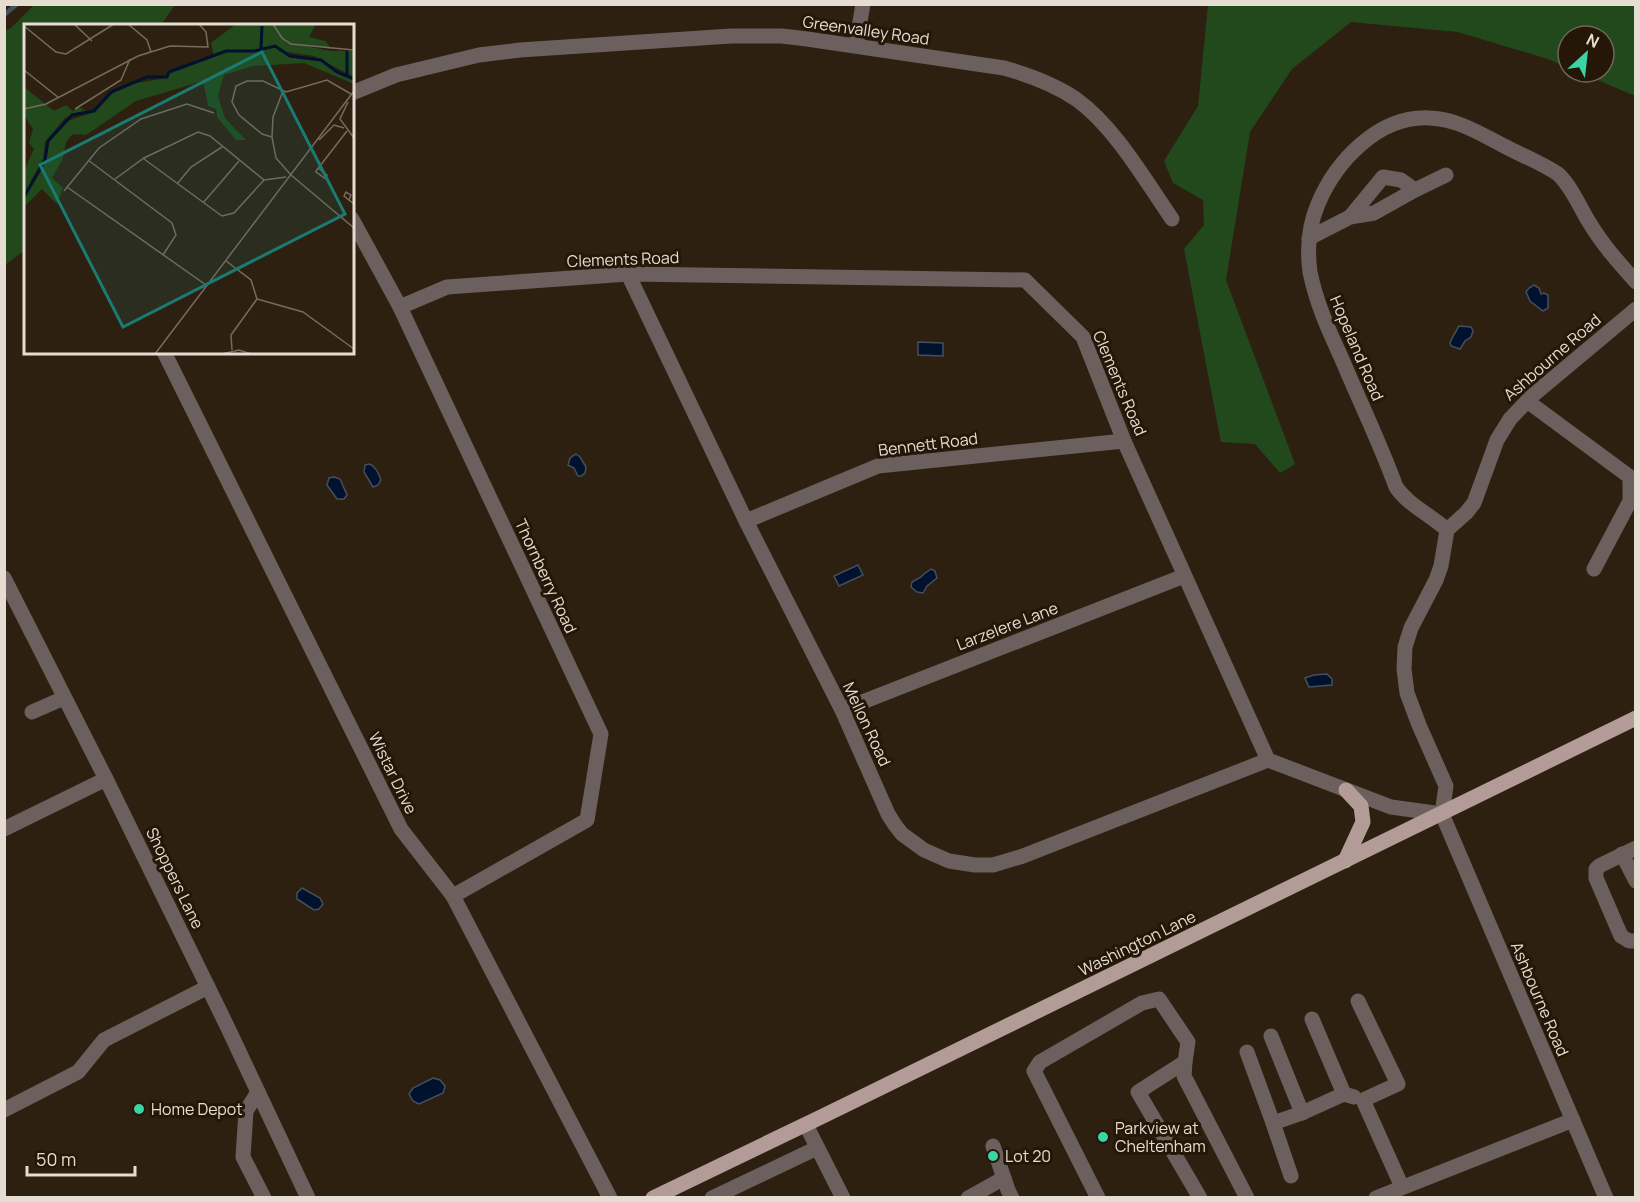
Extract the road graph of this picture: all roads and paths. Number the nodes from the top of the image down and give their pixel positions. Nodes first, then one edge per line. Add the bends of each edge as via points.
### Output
1 (863, 4) edge
2 (856, 45) junction
3 (354, 92) edge
4 (1446, 175) dead end
5 (1415, 190) junction
6 (1350, 217) junction
7 (1172, 219) dead end
8 (354, 223) edge
9 (1309, 238) junction
10 (628, 274) junction
11 (1635, 282) edge
12 (400, 307) junction
13 (1635, 309) edge
14 (165, 354) edge
15 (1527, 401) junction
16 (1124, 441) junction
17 (746, 521) junction
18 (1447, 530) junction
19 (1594, 569) dead end
20 (1184, 576) junction
21 (4, 578) edge
22 (64, 698) junction
23 (842, 710) junction
24 (32, 712) dead end
25 (1635, 718) edge
26 (1268, 760) junction
27 (106, 779) junction
28 (1346, 790) junction
29 (1442, 814) junction
30 (4, 829) edge
31 (1629, 851) edge
32 (1345, 861) junction
33 (1635, 881) edge
34 (453, 896) junction
35 (1635, 941) edge
36 (208, 987) junction
37 (1358, 1001) dead end
38 (1312, 1018) dead end
39 (1271, 1036) dead end
40 (1247, 1052) dead end
41 (1185, 1062) junction
42 (258, 1092) junction
43 (1344, 1094) junction
44 (1363, 1100) junction
45 (4, 1110) edge
46 (1302, 1113) junction
47 (1573, 1120) junction
48 (1273, 1124) junction
49 (806, 1125) junction
50 (993, 1146) dead end
51 (817, 1148) junction
52 (1291, 1176) dead end
53 (1004, 1178) junction
54 (1402, 1187) junction
55 (264, 1197) edge
56 (308, 1197) edge
57 (610, 1197) edge
58 (653, 1197) edge
59 (712, 1197) edge
60 (843, 1197) edge
61 (968, 1197) edge
62 (1012, 1197) edge
63 (1098, 1197) edge
64 (1200, 1197) edge
65 (1247, 1197) edge
66 (1376, 1197) edge
67 (1606, 1197) edge

1 - 2 street
2 - 3 street, Greenvalley Road via 782,36 731,36 520,50 407,72
2 - 7 street, Greenvalley Road via 1004,68 1064,92 1105,126
4 - 5 street
5 - 6 street via 1374,213
5 - 6 street via 1401,180 1383,177
6 - 9 street
8 - 12 street, Thornberry Road
9 - 11 street, Hopeland Road via 1324,192 1355,150 1397,122 1432,118 1466,126 1558,174 1608,250
9 - 18 street, Hopeland Road via 1309,262 1319,307 1396,487
10 - 12 street, Clements Road via 447,287
10 - 16 street, Clements Road via 1025,280 1083,337
10 - 17 street, Mellon Road
12 - 34 street, Thornberry Road via 601,734 587,820
13 - 15 street, Ashbourne Road
14 - 34 street, Wistar Drive via 401,829
15 - 18 street, Ashbourne Road via 1510,418 1497,440 1474,502
15 - 19 street via 1630,477 1630,501
16 - 17 street, Bennett Road via 878,466
16 - 20 street, Clements Road
17 - 23 street, Mellon Road
18 - 29 street via 1441,566 1411,627 1404,658 1407,693 1446,786
20 - 23 street, Larzelere Lane
20 - 26 street, Clements Road
21 - 22 street, Shoppers Lane
22 - 24 street
22 - 27 street, Shoppers Lane
23 - 26 street, Mellon Road via 888,814 902,834 930,853 962,864 993,865 1023,856
25 - 29 main road, Washington Lane
26 - 28 street
27 - 30 street
27 - 36 street, Shoppers Lane
28 - 29 street via 1391,807
28 - 32 main road via 1360,806 1363,822
29 - 32 main road, Washington Lane
29 - 47 street, Ashbourne Road
31 - 33 street
31 - 35 street via 1599,866 1596,878 1621,936
32 - 49 main road, Washington Lane
34 - 57 street, Wistar Drive
36 - 42 street, Shoppers Lane
36 - 45 street via 104,1040 78,1072
37 - 44 street via 1398,1084
38 - 43 street
39 - 46 street
40 - 48 street
41 - 63 street via 1188,1042 1159,999 1142,1003 1040,1062 1034,1071
41 - 64 street via 1138,1092
41 - 65 street via 1185,1076
42 - 55 street via 246,1111 243,1157
42 - 56 street, Shoppers Lane
43 - 44 street
43 - 46 street
44 - 54 street
46 - 48 street
47 - 54 street
47 - 67 street, Ashbourne Road
48 - 52 street
49 - 51 street
49 - 58 main road, Washington Lane
50 - 53 street
51 - 59 street
51 - 60 street
53 - 61 street
53 - 62 street
54 - 66 street

